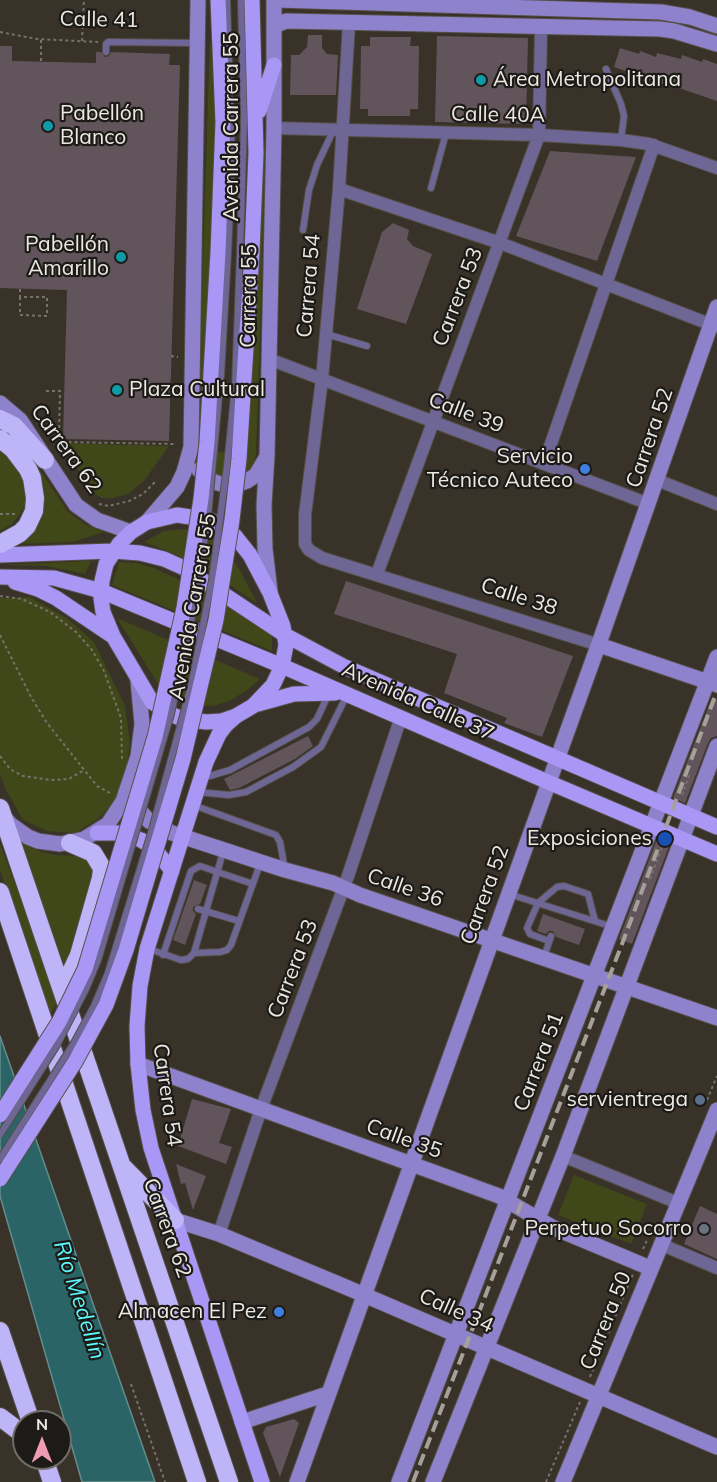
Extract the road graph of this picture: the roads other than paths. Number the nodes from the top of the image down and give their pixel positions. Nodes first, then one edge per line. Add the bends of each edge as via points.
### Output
1 (198, 0) edge
2 (218, 0) edge
3 (227, 0) edge
4 (241, 0) edge
5 (252, 0) edge
6 (276, 0) edge
7 (505, 3) edge
8 (638, 6) edge
9 (600, 9) junction
10 (349, 23) junction
11 (274, 26) junction
12 (717, 26) edge
13 (541, 28) junction
14 (581, 28) junction
15 (198, 43) junction
16 (717, 44) edge
17 (106, 52) dead end
18 (274, 64) junction
19 (606, 69) dead end
20 (256, 122) junction
21 (274, 128) junction
22 (339, 130) junction
23 (446, 133) junction
24 (539, 135) junction
25 (621, 140) junction
26 (654, 145) junction
27 (717, 168) edge
28 (431, 188) dead end
29 (339, 189) junction
30 (303, 230) dead end
31 (500, 243) junction
32 (223, 252) junction
33 (246, 253) junction
34 (606, 282) junction
35 (717, 307) edge
36 (714, 326) edge
37 (326, 334) junction
38 (367, 346) dead end
39 (269, 359) junction
40 (322, 380) junction
41 (0, 403) edge
42 (0, 419) edge
43 (432, 421) junction
44 (0, 439) edge
45 (184, 445) junction
46 (267, 456) junction
47 (45, 460) junction
48 (544, 464) junction
49 (657, 480) junction
50 (649, 504) junction
51 (717, 504) edge
52 (147, 522) junction
53 (131, 532) junction
54 (0, 544) edge
55 (309, 550) joint
56 (113, 552) junction
57 (0, 555) edge
58 (376, 574) junction
59 (0, 578) edge
60 (101, 591) junction
61 (270, 593) junction
62 (285, 635) junction
63 (113, 636) junction
64 (599, 645) junction
65 (717, 657) edge
66 (282, 666) junction
67 (138, 681) junction
68 (712, 683) edge
69 (330, 690) junction
70 (347, 695) junction
71 (253, 706) junction
72 (236, 716) junction
73 (401, 717) junction
74 (717, 746) edge
75 (557, 758) junction
76 (548, 782) junction
77 (122, 789) junction
78 (196, 792) junction
79 (661, 802) junction
80 (2, 812) edge
81 (691, 816) junction
82 (652, 826) junction
83 (717, 827) edge
84 (97, 833) junction
85 (183, 835) junction
86 (682, 839) junction
87 (70, 843) junction
88 (224, 848) junction
89 (717, 854) edge
90 (261, 861) junction
91 (285, 870) junction
92 (172, 871) junction
93 (218, 872) junction
94 (253, 884) junction
95 (344, 888) junction
96 (0, 892) edge
97 (508, 894) junction
98 (174, 901) junction
99 (537, 903) junction
100 (198, 909) dead end
101 (561, 910) junction
102 (206, 912) junction
103 (557, 919) dead end
104 (239, 921) junction
105 (596, 921) junction
106 (614, 927) junction
107 (492, 939) junction
108 (147, 949) junction
109 (194, 952) junction
110 (163, 954) junction
111 (543, 957) junction
112 (596, 975) junction
113 (628, 986) junction
114 (63, 989) junction
115 (717, 1018) edge
116 (138, 1064) junction
117 (261, 1109) junction
118 (717, 1110) edge
119 (0, 1115) edge
120 (0, 1135) edge
121 (563, 1156) junction
122 (0, 1159) edge
123 (119, 1163) junction
124 (411, 1164) junction
125 (0, 1179) edge
126 (507, 1201) junction
127 (678, 1203) junction
128 (537, 1219) junction
129 (175, 1220) junction
130 (219, 1234) junction
131 (660, 1244) junction
132 (644, 1266) junction
133 (717, 1268) edge
134 (364, 1294) junction
135 (0, 1331) edge
136 (455, 1334) junction
137 (486, 1347) junction
138 (591, 1392) junction
139 (327, 1395) junction
140 (27, 1410) edge
141 (242, 1422) junction
142 (717, 1447) edge
143 (197, 1482) edge
144 (229, 1482) edge
145 (262, 1482) edge
146 (297, 1482) edge
147 (399, 1482) edge
148 (433, 1482) edge
149 (563, 1482) edge

1 - 15 street
2 - 32 main road, Avenida Carrera 55
3 - 32 lane via 232,150
4 - 33 lane
5 - 20 main road, Avenida Carrera 55
6 - 7 street
6 - 11 street, Carrera 55
7 - 9 street
8 - 9 street
8 - 12 street
9 - 14 street via 597,21
10 - 11 street via 282,21
10 - 13 street
10 - 22 street, Carrera 54
11 - 18 street, Carrera 55
13 - 14 street
13 - 24 street, Carrera 53
14 - 16 street via 660,29
15 - 17 lane, Calle 41 via 107,42
15 - 45 street
18 - 20 main road
18 - 21 street, Carrera 55
19 - 25 lane via 624,116
20 - 33 main road, Avenida Carrera 55
21 - 22 street, Calle 40A
21 - 39 street, Carrera 55
22 - 23 street, Calle 40A
22 - 29 street, Carrera 54
22 - 30 lane via 316,165
23 - 24 street, Calle 40A
23 - 28 lane
24 - 25 street, Calle 40A
24 - 31 street, Carrera 53
25 - 26 street, Calle 40A
26 - 27 street, Calle 40A
26 - 34 street
29 - 31 street
29 - 37 street, Carrera 54
31 - 34 street
31 - 43 street, Carrera 53
32 - 119 main road, Avenida Carrera 55, bridge via 204,470 184,608 163,706 85,969 59,1022
32 - 120 lane, bridge via 221,375 208,516 171,714 102,949 86,989 57,1045
33 - 122 lane, bridge via 219,535 191,686 108,974 74,1043
33 - 125 main road, Avenida Carrera 55, bridge via 239,459 232,520 216,620 183,759 106,1005 75,1062
34 - 36 street
34 - 48 street
35 - 36 street, Carrera 52
36 - 49 street, Carrera 52
37 - 38 lane
37 - 40 street, Carrera 54
39 - 40 street, Calle 39
39 - 46 street, Carrera 55
40 - 43 street, Calle 39
40 - 55 street, Carrera 54 via 304,524 303,538
41 - 47 street, Carrera 62 via 20,420
42 - 47 highway via 20,431
43 - 48 street, Calle 39
43 - 58 street, Carrera 53
44 - 54 highway via 14,449 28,469 35,498 27,526
45 - 46 street via 205,476 225,485 236,485 256,475
45 - 52 street via 184,472 177,487
46 - 61 street, Carrera 55 via 264,528
47 - 53 street, Carrera 62 via 81,510
48 - 50 street, Calle 39
49 - 50 street, Carrera 52
49 - 51 street
50 - 64 street, Carrera 52
52 - 53 main road
52 - 61 main road via 187,515 222,526 244,546
53 - 56 main road
55 - 58 street, Calle 38 via 322,558
56 - 57 main road, Avenida Calle 37
56 - 60 main road via 106,564
56 - 62 main road, Avenida Calle 37 via 153,555 175,563
58 - 64 street, Calle 38
59 - 60 main road, Avenida Calle 37 via 54,578
59 - 63 main road via 47,593
60 - 63 main road via 103,612
60 - 66 main road, Avenida Calle 37
61 - 62 main road
62 - 66 main road
62 - 75 main road, Avenida Calle 37 via 345,667
63 - 67 main road
64 - 68 street, Calle 38
64 - 75 street, Carrera 52
65 - 68 street, Carrera 51
66 - 69 main road, Avenida Calle 37
66 - 71 main road via 268,692
67 - 72 main road via 152,702 180,718 206,722
67 - 77 street via 141,740
68 - 79 street, Carrera 51
69 - 70 main road, Avenida Calle 37
69 - 71 main road via 294,694
69 - 78 lane via 317,719 309,727
70 - 73 main road, Avenida Calle 37
70 - 78 lane via 321,747 246,792
71 - 72 main road
72 - 78 main road, Carrera 54 via 214,742
73 - 76 main road, Avenida Calle 37
73 - 95 street, Carrera 53
74 - 81 street
75 - 76 street, Carrera 52
75 - 79 main road, Avenida Calle 37
76 - 82 main road, Avenida Calle 37
76 - 97 street, Carrera 52
77 - 84 street via 117,813
77 - 85 street, Calle 36 via 149,821
78 - 85 main road, Carrera 54
78 - 91 lane via 276,835
79 - 81 main road, Avenida Calle 37
79 - 82 street, Carrera 51
80 - 87 street via 19,832 38,841
80 - 114 highway, Carrera 62
81 - 83 main road, Avenida Calle 37
81 - 86 street
82 - 86 main road, Avenida Calle 37
82 - 106 street, Carrera 51
84 - 87 street
84 - 92 main road via 122,833 141,840 154,848
85 - 88 street, Calle 36
85 - 92 main road, Carrera 54
86 - 89 main road, Avenida Calle 37
86 - 113 street
87 - 114 highway via 93,853 102,868 79,955
88 - 90 street, Calle 36
88 - 93 lane
90 - 91 street, Calle 36
90 - 94 lane
91 - 95 street, Calle 36
92 - 98 main road, Carrera 54
93 - 94 lane
93 - 98 lane via 200,866 191,871
93 - 102 lane
94 - 104 lane
95 - 107 street, Calle 36
95 - 117 street, Carrera 53
96 - 143 highway
97 - 99 lane
97 - 107 street, Carrera 52
98 - 108 main road, Carrera 54
98 - 110 lane
99 - 101 lane
99 - 105 lane via 561,886 586,892
99 - 111 lane via 527,931 550,938
100 - 102 lane
101 - 103 lane
101 - 105 lane
102 - 104 lane
102 - 109 lane
104 - 109 lane via 227,950
105 - 106 lane
106 - 112 street, Carrera 51
107 - 111 street, Calle 36
107 - 124 street, Carrera 52
108 - 110 lane
108 - 116 main road, Carrera 54 via 140,986
109 - 110 lane via 181,960
111 - 112 street, Calle 36
112 - 113 street, Calle 36
112 - 126 street, Carrera 51
113 - 115 street, Calle 36
113 - 121 street
114 - 123 highway, Carrera 62
116 - 117 street, Calle 35
116 - 129 main road, Carrera 54 via 151,1148
117 - 124 street, Calle 35
117 - 130 street, Carrera 53
118 - 127 street, Carrera 50
121 - 127 street
121 - 128 street
123 - 129 highway
123 - 144 highway, Carrera 62
124 - 126 street, Calle 35
124 - 134 street, Carrera 52
126 - 128 street, Calle 35
126 - 136 street, Carrera 51
127 - 131 street, Carrera 50
128 - 132 street, Calle 35
128 - 137 street
129 - 130 street, Calle 34
129 - 141 main road, Carrera 54
130 - 134 street, Calle 34
131 - 132 street, Carrera 50
131 - 133 street
132 - 138 street, Carrera 50
134 - 136 street, Calle 34
134 - 139 street, Carrera 52
135 - 140 highway
136 - 137 street, Calle 34
136 - 147 street, Carrera 51
137 - 138 street, Calle 34
137 - 148 street
138 - 142 street, Calle 34
138 - 149 street, Carrera 50
139 - 141 street
139 - 146 street, Carrera 52
141 - 145 main road, Carrera 54

